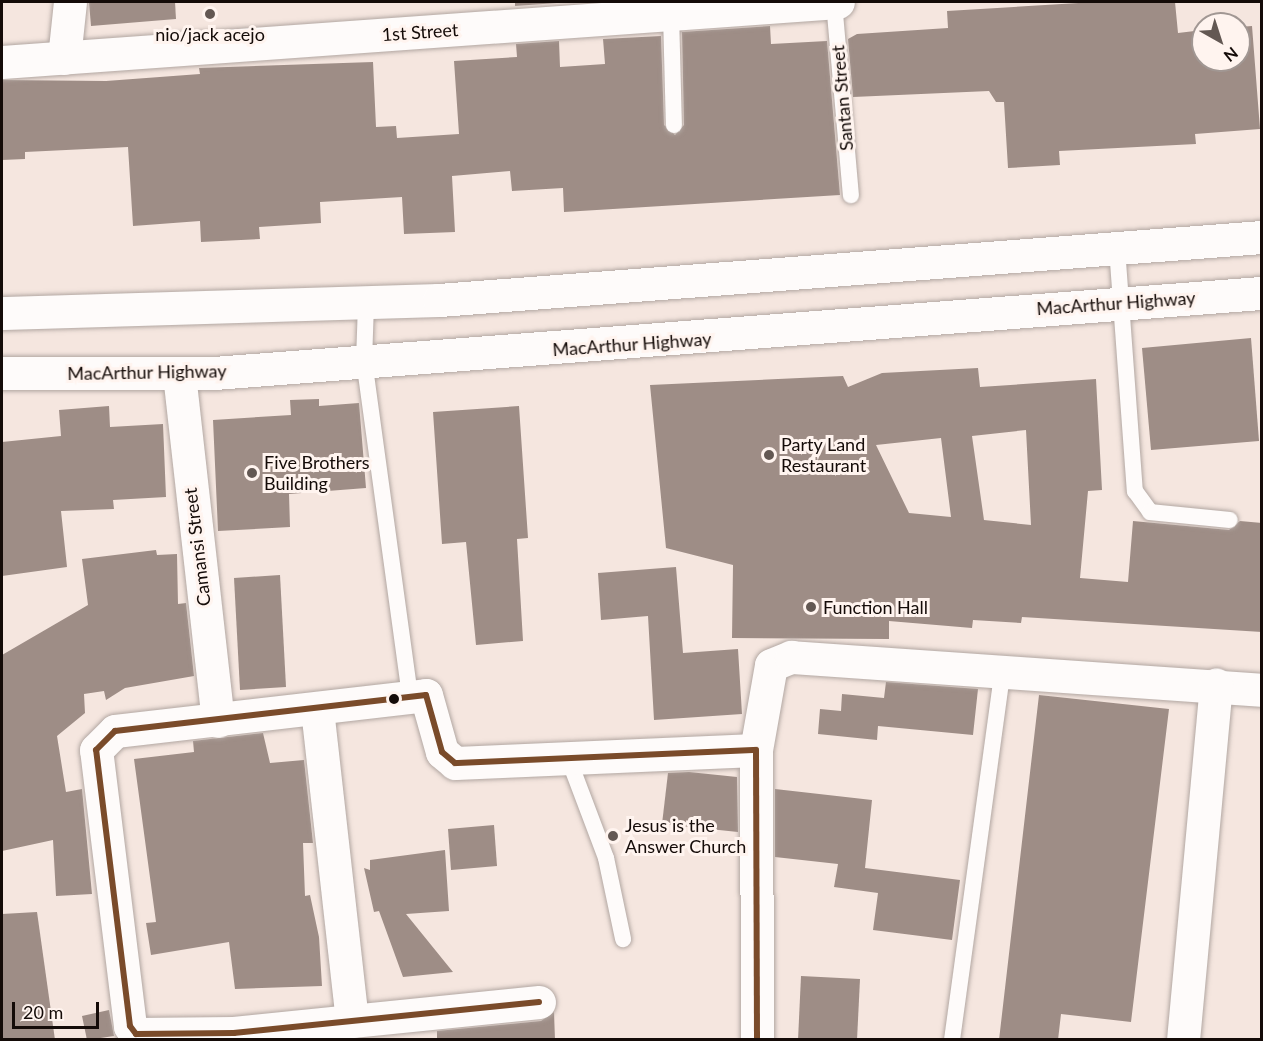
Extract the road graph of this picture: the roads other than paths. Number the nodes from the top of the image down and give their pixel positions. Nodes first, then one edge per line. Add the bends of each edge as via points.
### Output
1 (70, 2) edge
2 (834, 2) edge
3 (838, 2) edge
4 (671, 14) junction
5 (64, 58) junction
6 (2, 62) edge
7 (674, 125) dead end
8 (851, 195) dead end
9 (1262, 237) edge
10 (1118, 248) junction
11 (1262, 293) edge
12 (1121, 302) junction
13 (366, 304) junction
14 (2, 313) edge
15 (364, 360) junction
16 (2, 372) edge
17 (179, 374) junction
18 (1230, 520) dead end
19 (1004, 668) junction
20 (1216, 685) junction
21 (1262, 690) edge
22 (410, 698) junction
23 (318, 709) junction
24 (218, 721) junction
25 (756, 750) junction
26 (569, 760) junction
27 (623, 939) dead end
28 (539, 1002) dead end
29 (352, 1021) junction
30 (401, 1029) edge
31 (234, 1036) edge
32 (757, 1040) edge
33 (952, 1040) edge
34 (1183, 1040) edge

1 - 5 main road
2 - 3 main road, 1st Street
2 - 4 main road, 1st Street
2 - 8 lane, Santan Street
4 - 5 main road, 1st Street
4 - 7 lane
5 - 6 main road, 1st Street
9 - 10 main road
10 - 12 lane
10 - 13 main road
11 - 12 main road, MacArthur Highway
12 - 15 main road, MacArthur Highway via 766,334
12 - 18 lane via 1135,490 1150,512
13 - 14 main road
13 - 15 lane
15 - 17 main road, MacArthur Highway
15 - 22 lane
16 - 17 main road, MacArthur Highway
17 - 24 main road, Camansi Street
19 - 20 main road
19 - 25 main road via 791,657 771,665
19 - 33 lane
20 - 21 main road
20 - 34 main road
22 - 23 main road
22 - 26 main road via 426,695 442,752 455,763
23 - 24 main road
23 - 29 main road
24 - 31 main road via 115,731 96,750 130,1026 149,1036
25 - 26 main road
25 - 32 main road
26 - 27 lane via 606,858
28 - 30 main road
29 - 30 main road
29 - 31 main road

